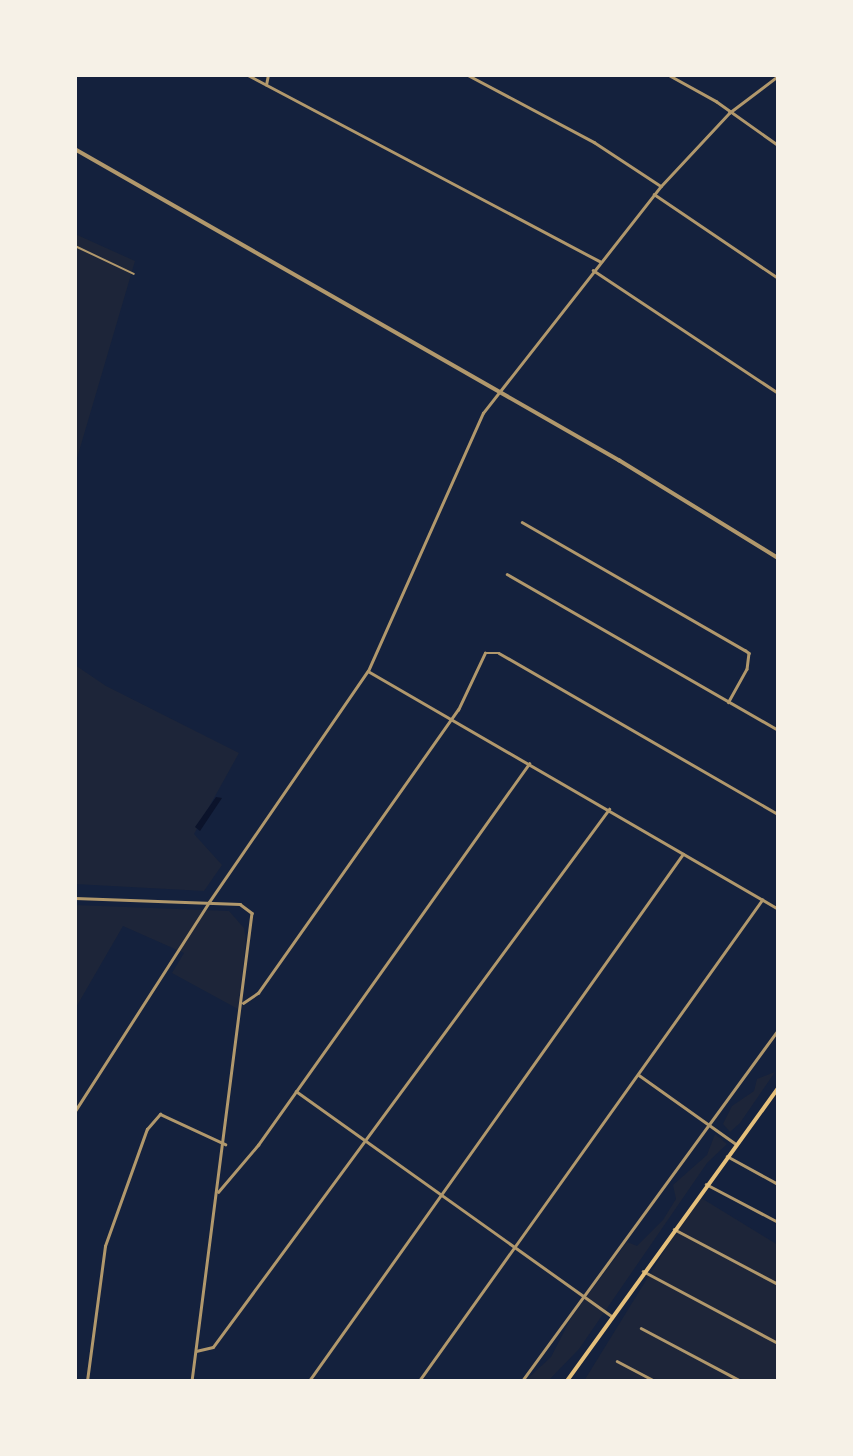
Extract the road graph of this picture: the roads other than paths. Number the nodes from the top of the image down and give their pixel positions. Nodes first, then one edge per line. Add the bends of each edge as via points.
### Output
1 (248, 75) edge
2 (268, 75) edge
3 (468, 75) edge
4 (669, 75) edge
5 (778, 76) edge
6 (266, 85) junction
7 (729, 113) junction
8 (778, 145) edge
9 (75, 149) edge
10 (661, 186) junction
11 (654, 194) junction
12 (75, 246) edge
13 (600, 261) junction
14 (593, 270) junction
15 (134, 274) dead end
16 (778, 278) edge
17 (499, 390) junction
18 (778, 393) edge
19 (522, 522) dead end
20 (778, 558) edge
21 (507, 574) dead end
22 (368, 671) junction
23 (729, 702) junction
24 (451, 719) junction
25 (778, 730) edge
26 (529, 764) junction
27 (609, 809) junction
28 (778, 814) edge
29 (683, 854) junction
30 (75, 898) edge
31 (762, 900) junction
32 (208, 902) junction
33 (778, 909) edge
34 (243, 1003) junction
35 (778, 1030) edge
36 (638, 1074) junction
37 (778, 1087) edge
38 (295, 1091) junction
39 (75, 1111) edge
40 (708, 1124) junction
41 (368, 1142) junction
42 (225, 1144) junction
43 (736, 1144) junction
44 (727, 1156) junction
45 (706, 1184) junction
46 (778, 1184) edge
47 (218, 1192) junction
48 (440, 1194) junction
49 (778, 1222) edge
50 (674, 1229) junction
51 (515, 1244) junction
52 (643, 1271) junction
53 (778, 1284) edge
54 (584, 1296) junction
55 (612, 1316) junction
56 (641, 1328) dead end
57 (778, 1343) edge
58 (196, 1351) junction
59 (617, 1361) dead end
60 (87, 1381) edge
61 (192, 1381) edge
62 (309, 1381) edge
63 (419, 1381) edge
64 (522, 1381) edge
65 (567, 1381) edge
66 (655, 1381) edge
67 (741, 1381) edge

1 - 6 street
2 - 6 street
3 - 10 street via 594,142
4 - 7 street
5 - 7 street
6 - 13 street
7 - 8 street
7 - 10 street
9 - 17 street
10 - 11 street
11 - 13 street
11 - 16 street
12 - 15 lane
13 - 14 street
14 - 17 street
14 - 18 street
17 - 20 street
17 - 22 street via 483,413
19 - 23 street via 745,650 747,669
21 - 23 street
22 - 24 street
22 - 32 street
23 - 25 street
24 - 26 street
24 - 28 street via 485,653 499,653
24 - 34 street via 258,993
26 - 27 street
26 - 38 street
27 - 29 street
27 - 41 street
29 - 31 street
29 - 48 street
30 - 32 street
31 - 33 street
31 - 36 street
32 - 34 street via 240,904 252,913
32 - 39 street
34 - 42 street
35 - 40 street
36 - 40 street
36 - 51 street
37 - 43 main road
38 - 41 street
38 - 47 street via 236,1175
40 - 43 street
40 - 54 street
41 - 48 street
41 - 58 street via 213,1347
42 - 47 street
42 - 60 street via 160,1114 147,1129 104,1246
43 - 44 main road
44 - 45 main road
44 - 46 street
45 - 49 street
45 - 50 main road
47 - 58 street
48 - 51 street
48 - 62 street
50 - 52 main road
50 - 53 street
51 - 54 street
51 - 63 street
52 - 55 main road
52 - 57 street
54 - 55 street
54 - 64 street
55 - 65 main road
56 - 67 street
58 - 61 street
59 - 66 street

